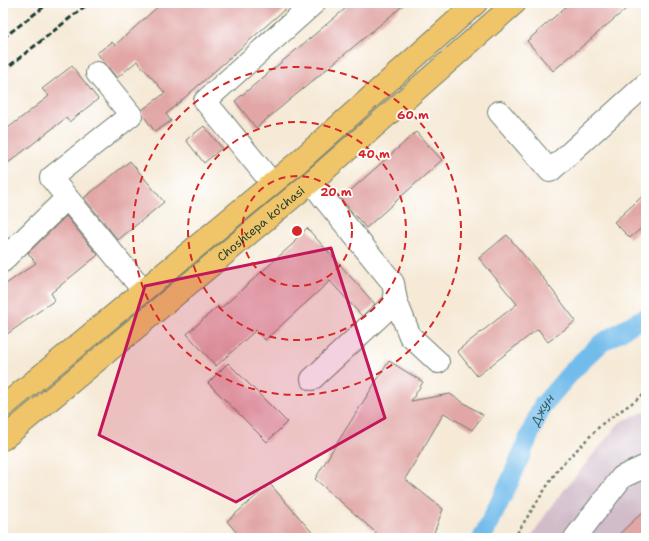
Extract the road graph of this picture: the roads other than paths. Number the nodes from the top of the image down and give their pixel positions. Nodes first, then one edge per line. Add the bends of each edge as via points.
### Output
1 (314, 3) edge
2 (476, 3) edge
3 (515, 3) edge
4 (97, 73) dead end
5 (644, 88) edge
6 (499, 112) dead end
7 (312, 182) junction
8 (272, 183) junction
9 (67, 198) junction
10 (3, 261) edge
11 (143, 290) junction
12 (396, 301) junction
13 (438, 362) dead end
14 (312, 379) dead end
15 (3, 407) edge
16 (3, 439) edge
17 (646, 466) edge
18 (575, 538) edge

1 - 8 lane via 204,101
2 - 8 main road, Choshtepa ko'chasi
3 - 7 main road, Choshtepa ko'chasi
4 - 9 lane via 131,115 51,178
5 - 6 lane via 550,171
7 - 12 lane via 393,282
7 - 16 main road, Choshtepa ko'chasi
8 - 11 main road, Choshtepa ko'chasi
9 - 10 lane
9 - 11 lane
11 - 15 main road, Choshtepa ko'chasi
12 - 13 lane via 410,336
12 - 14 lane
17 - 18 lane via 622,477

